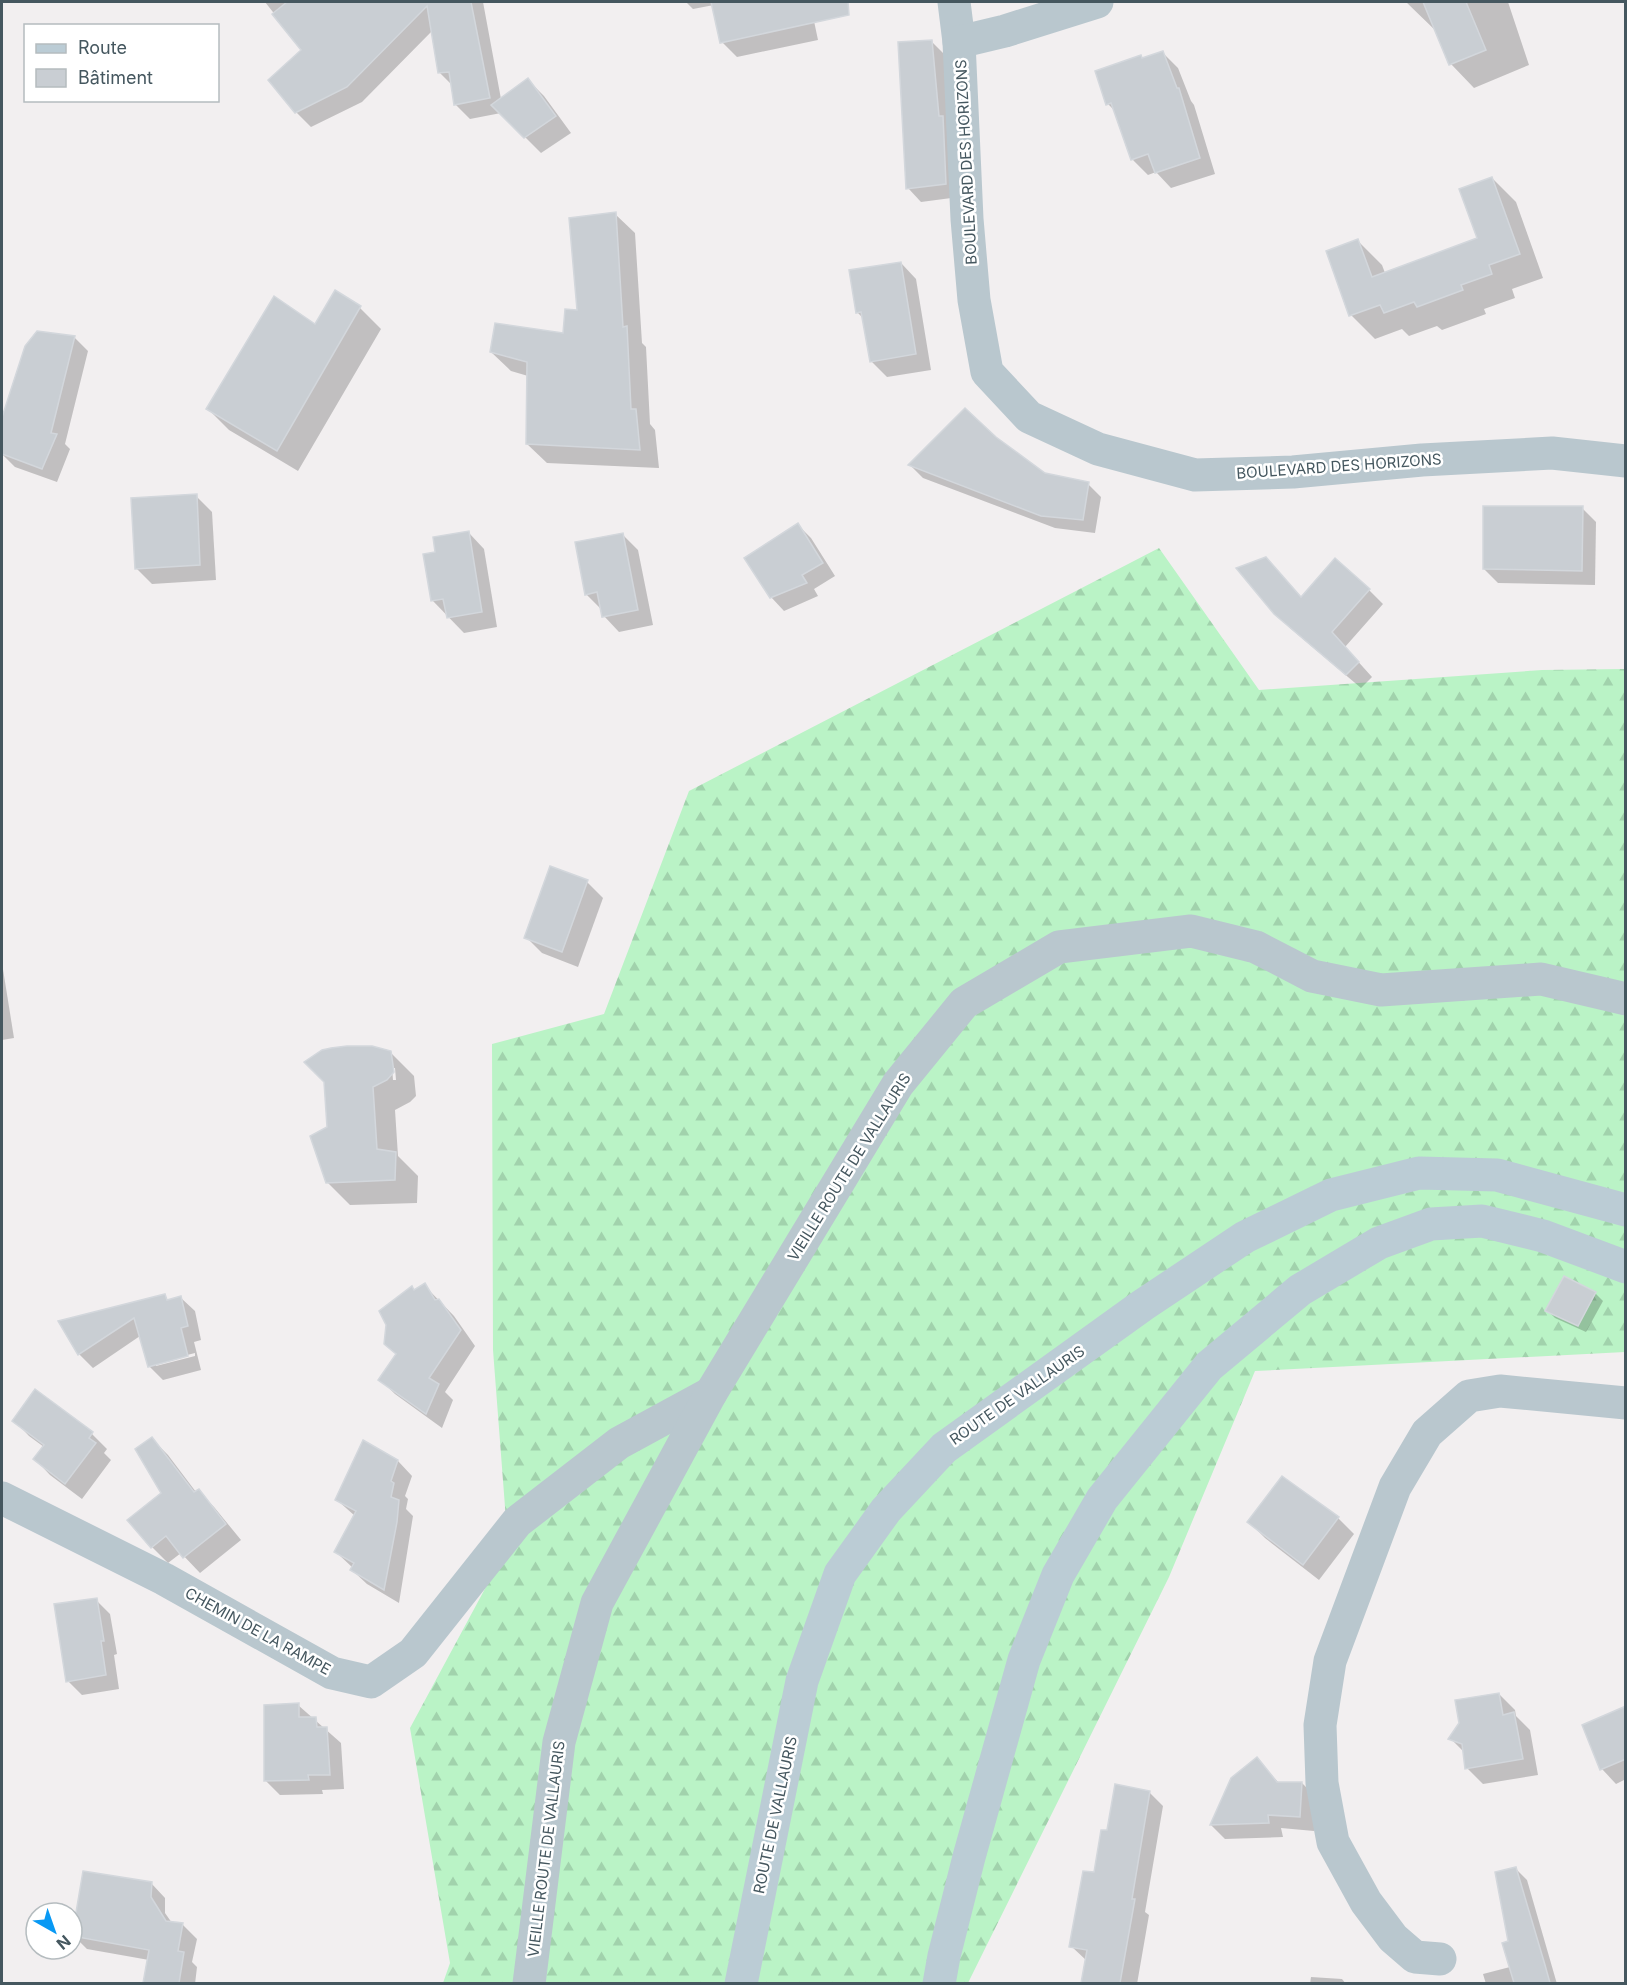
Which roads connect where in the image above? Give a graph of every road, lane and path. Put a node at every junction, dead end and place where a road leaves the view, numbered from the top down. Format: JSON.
{"nodes":[{"id":1,"x":954,"y":2,"type":"edge"},
{"id":2,"x":1096,"y":2,"type":"edge"},
{"id":3,"x":960,"y":42,"type":"junction"},
{"id":4,"x":1626,"y":461,"type":"edge"},
{"id":5,"x":1626,"y":999,"type":"edge"},
{"id":6,"x":1626,"y":1210,"type":"edge"},
{"id":7,"x":1626,"y":1267,"type":"edge"},
{"id":8,"x":711,"y":1393,"type":"junction"},
{"id":9,"x":1626,"y":1402,"type":"edge"},
{"id":10,"x":2,"y":1498,"type":"edge"},
{"id":11,"x":1440,"y":1959,"type":"dead end"},
{"id":12,"x":529,"y":1983,"type":"edge"},
{"id":13,"x":741,"y":1983,"type":"edge"},
{"id":14,"x":939,"y":1983,"type":"edge"}],
"edges":[{"from":1,"to":3,"type":"street","name":"BOULEVARD DES HORIZONS"},
{"from":2,"to":3,"type":"street"},
{"from":3,"to":4,"type":"street","name":"BOULEVARD DES HORIZONS"},
{"from":5,"to":8,"type":"street","name":"VIEILLE ROUTE DE VALLAURIS"},
{"from":6,"to":13,"type":"main road","name":"ROUTE DE VALLAURIS"},
{"from":7,"to":14,"type":"main road"},
{"from":8,"to":10,"type":"street","name":"CHEMIN DE LA RAMPE"},
{"from":8,"to":12,"type":"street","name":"VIEILLE ROUTE DE VALLAURIS"},
{"from":9,"to":11,"type":"street"}]}
